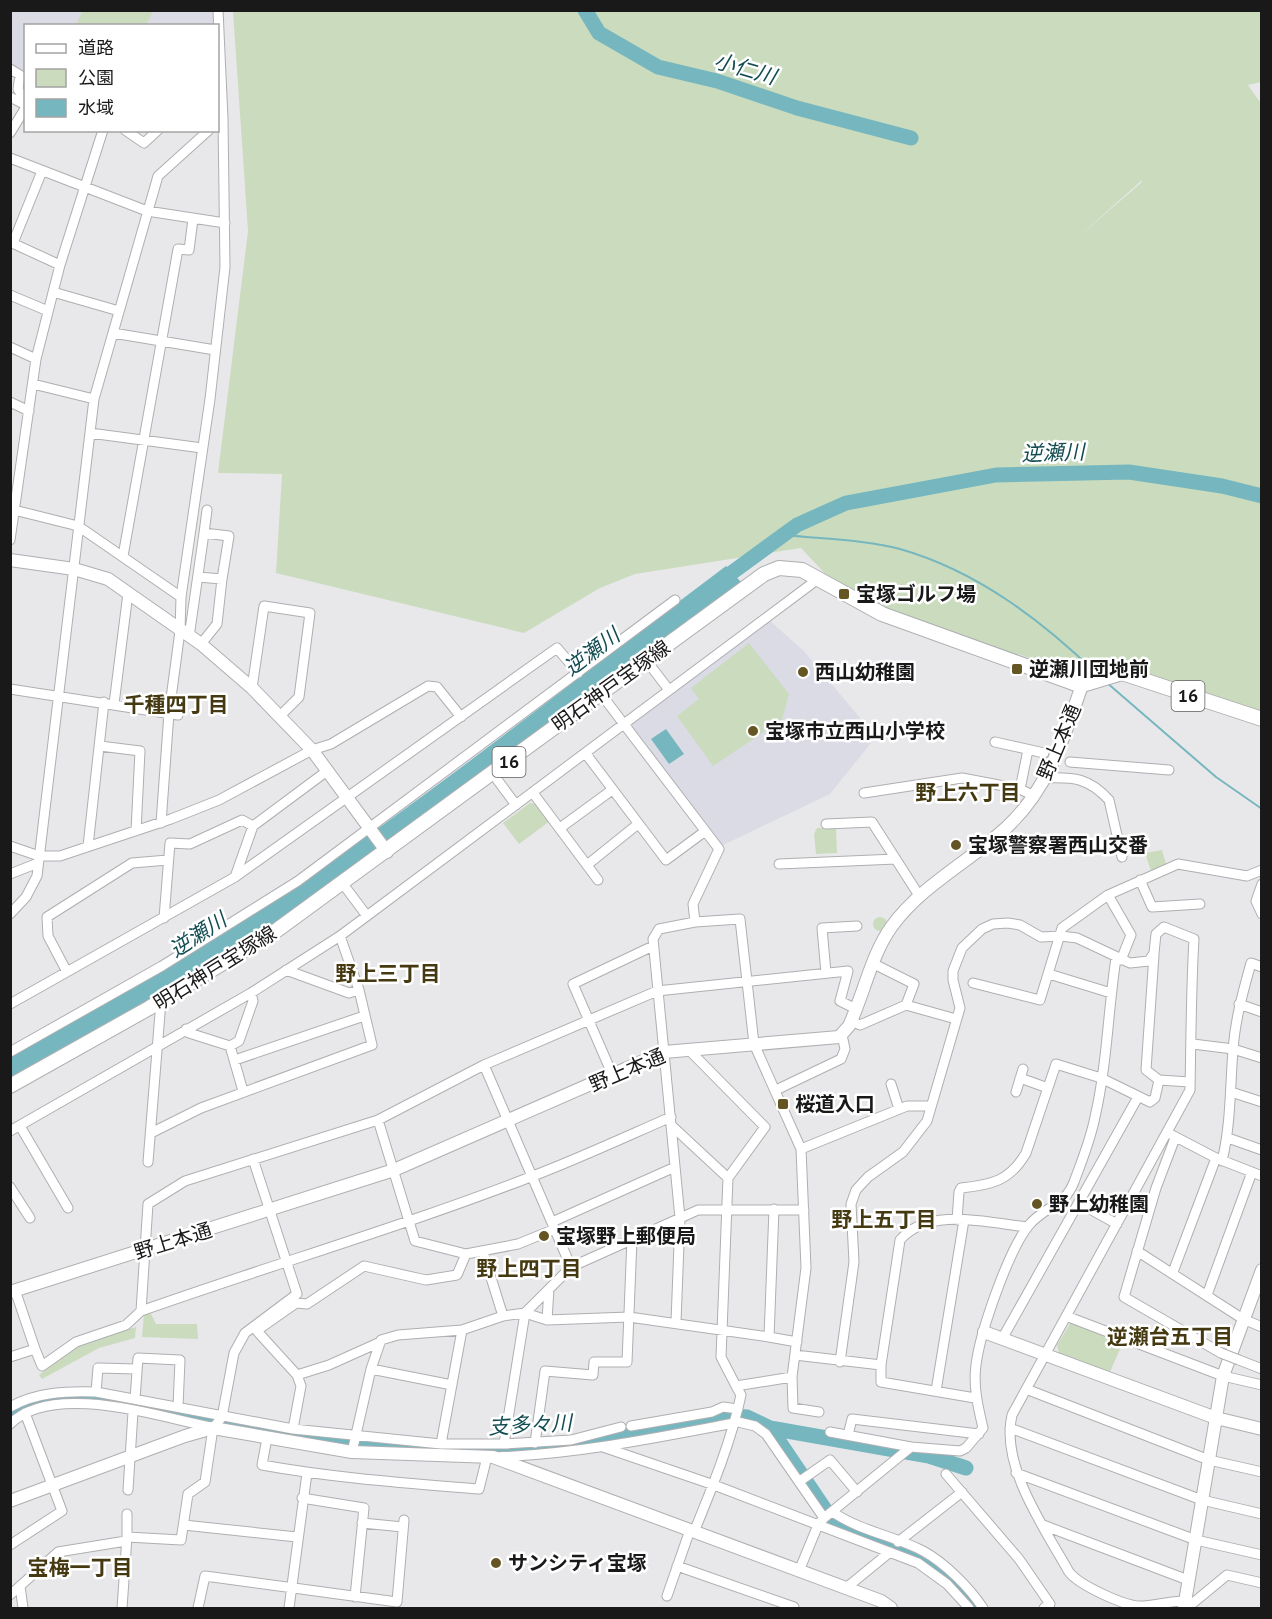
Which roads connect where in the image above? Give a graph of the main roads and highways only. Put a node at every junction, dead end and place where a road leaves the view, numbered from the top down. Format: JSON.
{"nodes":[{"id":1,"x":1262,"y":719,"type":"edge"},
{"id":2,"x":10,"y":1086,"type":"edge"}],
"edges":[{"from":1,"to":2,"type":"main road","name":"明石神戸宝塚線","number":"16"}]}
